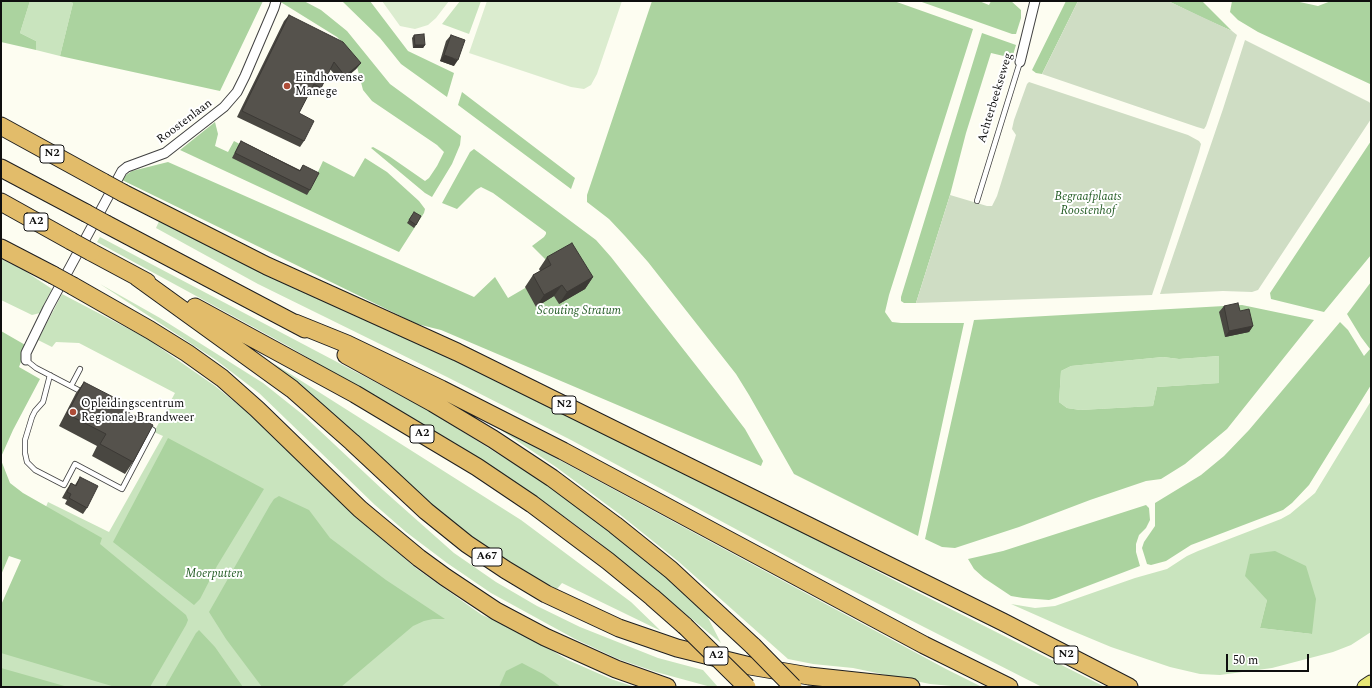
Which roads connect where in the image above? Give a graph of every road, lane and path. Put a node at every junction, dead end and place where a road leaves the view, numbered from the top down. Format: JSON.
{"nodes":[{"id":1,"x":276,"y":1,"type":"edge"},
{"id":2,"x":1035,"y":1,"type":"edge"},
{"id":3,"x":1020,"y":62,"type":"joint"},
{"id":4,"x":1,"y":126,"type":"edge"},
{"id":5,"x":1,"y":168,"type":"edge"},
{"id":6,"x":977,"y":201,"type":"dead end"},
{"id":7,"x":1,"y":202,"type":"edge"},
{"id":8,"x":1,"y":248,"type":"edge"},
{"id":9,"x":136,"y":277,"type":"junction"},
{"id":10,"x":295,"y":323,"type":"junction"},
{"id":11,"x":26,"y":360,"type":"joint"},
{"id":12,"x":80,"y":369,"type":"dead end"},
{"id":13,"x":50,"y":375,"type":"junction"},
{"id":14,"x":70,"y":386,"type":"junction"},
{"id":15,"x":91,"y":397,"type":"edge"},
{"id":16,"x":139,"y":422,"type":"edge"},
{"id":17,"x":1371,"y":682,"type":"edge"},
{"id":18,"x":667,"y":687,"type":"edge"},
{"id":19,"x":747,"y":687,"type":"edge"},
{"id":20,"x":793,"y":687,"type":"edge"},
{"id":21,"x":911,"y":687,"type":"edge"},
{"id":22,"x":1009,"y":687,"type":"edge"},
{"id":23,"x":1129,"y":687,"type":"edge"},
{"id":24,"x":1365,"y":687,"type":"edge"}],
"edges":[{"from":1,"to":11,"type":"street","name":"Roostenlaan"},
{"from":2,"to":3,"type":"street","name":"Achterbeekseweg"},
{"from":3,"to":6,"type":"lane","name":"Achterbeekseweg"},
{"from":4,"to":23,"type":"highway","number":"N2","bridge":true},
{"from":5,"to":10,"type":"highway","number":"A2","bridge":true},
{"from":7,"to":9,"type":"highway","number":"A2","bridge":true},
{"from":8,"to":18,"type":"highway","bridge":true},
{"from":9,"to":19,"type":"highway","number":"A2","bridge":true},
{"from":9,"to":21,"type":"highway","number":"A67"},
{"from":10,"to":20,"type":"highway","number":"A2","bridge":true},
{"from":10,"to":22,"type":"highway"},
{"from":11,"to":13,"type":"lane"},
{"from":12,"to":14,"type":"lane"},
{"from":13,"to":14,"type":"lane"},
{"from":13,"to":16,"type":"lane"},
{"from":14,"to":15,"type":"lane"},
{"from":17,"to":24,"type":"main road"}]}
